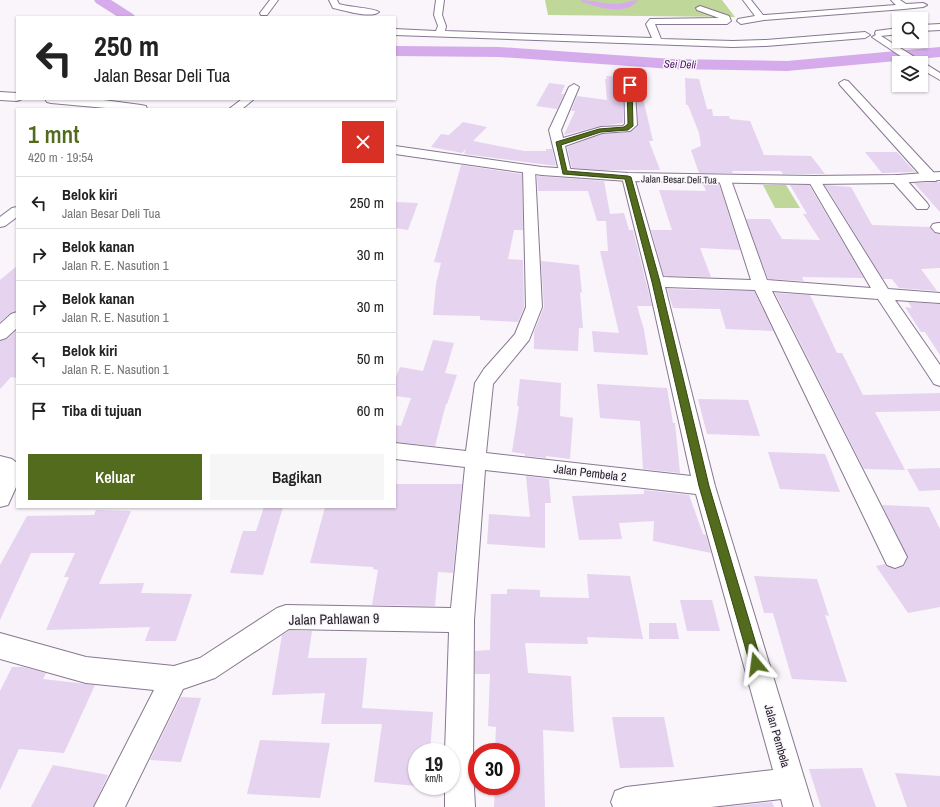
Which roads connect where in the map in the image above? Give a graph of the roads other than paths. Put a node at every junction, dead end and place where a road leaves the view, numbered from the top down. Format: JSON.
{"nodes":[{"id":1,"x":274,"y":0,"type":"edge"},
{"id":2,"x":333,"y":0,"type":"edge"},
{"id":3,"x":440,"y":0,"type":"edge"},
{"id":4,"x":747,"y":0,"type":"edge"},
{"id":5,"x":895,"y":0,"type":"edge"},
{"id":6,"x":850,"y":4,"type":"dead end"},
{"id":7,"x":923,"y":5,"type":"dead end"},
{"id":8,"x":800,"y":6,"type":"dead end"},
{"id":9,"x":722,"y":7,"type":"dead end"},
{"id":10,"x":904,"y":7,"type":"junction"},
{"id":11,"x":689,"y":8,"type":"dead end"},
{"id":12,"x":700,"y":8,"type":"junction"},
{"id":13,"x":679,"y":10,"type":"dead end"},
{"id":14,"x":858,"y":11,"type":"junction"},
{"id":15,"x":375,"y":12,"type":"dead end"},
{"id":16,"x":264,"y":13,"type":"dead end"},
{"id":17,"x":811,"y":15,"type":"junction"},
{"id":18,"x":763,"y":18,"type":"junction"},
{"id":19,"x":670,"y":20,"type":"junction"},
{"id":20,"x":741,"y":21,"type":"dead end"},
{"id":21,"x":396,"y":27,"type":"edge"},
{"id":22,"x":940,"y":27,"type":"edge"},
{"id":23,"x":928,"y":28,"type":"edge"},
{"id":24,"x":396,"y":32,"type":"edge"},
{"id":25,"x":411,"y":32,"type":"junction"},
{"id":26,"x":892,"y":32,"type":"edge"},
{"id":27,"x":440,"y":33,"type":"junction"},
{"id":28,"x":878,"y":35,"type":"junction"},
{"id":29,"x":658,"y":42,"type":"junction"},
{"id":30,"x":907,"y":56,"type":"edge"},
{"id":31,"x":928,"y":69,"type":"edge"},
{"id":32,"x":629,"y":72,"type":"dead end"},
{"id":33,"x":940,"y":77,"type":"edge"},
{"id":34,"x":844,"y":83,"type":"dead end"},
{"id":35,"x":574,"y":87,"type":"dead end"},
{"id":36,"x":0,"y":96,"type":"edge"},
{"id":37,"x":16,"y":97,"type":"edge"},
{"id":38,"x":59,"y":100,"type":"edge"},
{"id":39,"x":248,"y":100,"type":"edge"},
{"id":40,"x":106,"y":106,"type":"edge"},
{"id":41,"x":129,"y":108,"type":"edge"},
{"id":42,"x":236,"y":108,"type":"edge"},
{"id":43,"x":558,"y":144,"type":"junction"},
{"id":44,"x":396,"y":150,"type":"edge"},
{"id":45,"x":529,"y":170,"type":"junction"},
{"id":46,"x":565,"y":172,"type":"junction"},
{"id":47,"x":628,"y":177,"type":"junction"},
{"id":48,"x":935,"y":177,"type":"edge"},
{"id":49,"x":898,"y":179,"type":"junction"},
{"id":50,"x":725,"y":180,"type":"junction"},
{"id":51,"x":814,"y":180,"type":"junction"},
{"id":52,"x":922,"y":206,"type":"dead end"},
{"id":53,"x":16,"y":212,"type":"edge"},
{"id":54,"x":0,"y":223,"type":"edge"},
{"id":55,"x":656,"y":282,"type":"junction"},
{"id":56,"x":761,"y":285,"type":"junction"},
{"id":57,"x":883,"y":294,"type":"junction"},
{"id":58,"x":940,"y":298,"type":"edge"},
{"id":59,"x":16,"y":319,"type":"edge"},
{"id":60,"x":0,"y":334,"type":"edge"},
{"id":61,"x":940,"y":379,"type":"edge"},
{"id":62,"x":396,"y":451,"type":"edge"},
{"id":63,"x":475,"y":460,"type":"junction"},
{"id":64,"x":0,"y":464,"type":"edge"},
{"id":65,"x":704,"y":486,"type":"junction"},
{"id":66,"x":0,"y":498,"type":"edge"},
{"id":67,"x":895,"y":557,"type":"dead end"},
{"id":68,"x":462,"y":620,"type":"junction"},
{"id":69,"x":0,"y":646,"type":"edge"},
{"id":70,"x":174,"y":679,"type":"junction"},
{"id":71,"x":794,"y":795,"type":"edge"},
{"id":72,"x":626,"y":802,"type":"dead end"},
{"id":73,"x":109,"y":807,"type":"edge"},
{"id":74,"x":460,"y":807,"type":"edge"}],
"edges":[{"from":1,"to":16,"type":"street"},
{"from":2,"to":15,"type":"street"},
{"from":3,"to":27,"type":"street"},
{"from":4,"to":18,"type":"street"},
{"from":5,"to":10,"type":"street"},
{"from":6,"to":14,"type":"street"},
{"from":7,"to":10,"type":"street"},
{"from":8,"to":17,"type":"street"},
{"from":9,"to":12,"type":"street"},
{"from":10,"to":14,"type":"street"},
{"from":11,"to":12,"type":"street"},
{"from":12,"to":19,"type":"street"},
{"from":13,"to":19,"type":"street"},
{"from":14,"to":17,"type":"street"},
{"from":17,"to":18,"type":"street"},
{"from":18,"to":20,"type":"street"},
{"from":19,"to":29,"type":"street"},
{"from":21,"to":25,"type":"street"},
{"from":22,"to":23,"type":"street"},
{"from":24,"to":25,"type":"street"},
{"from":25,"to":27,"type":"street"},
{"from":26,"to":28,"type":"street"},
{"from":27,"to":29,"type":"street"},
{"from":28,"to":29,"type":"street"},
{"from":28,"to":30,"type":"street"},
{"from":31,"to":33,"type":"street"},
{"from":32,"to":43,"type":"street"},
{"from":34,"to":48,"type":"street"},
{"from":35,"to":43,"type":"street"},
{"from":36,"to":37,"type":"main road"},
{"from":38,"to":40,"type":"main road"},
{"from":39,"to":42,"type":"street"},
{"from":40,"to":41,"type":"main road"},
{"from":43,"to":46,"type":"street"},
{"from":44,"to":45,"type":"main road","name":"Jalan Besar Deli Tua"},
{"from":45,"to":46,"type":"main road","name":"Jalan Besar Deli Tua"},
{"from":45,"to":63,"type":"street"},
{"from":46,"to":47,"type":"main road","name":"Jalan Besar Deli Tua"},
{"from":47,"to":50,"type":"main road","name":"Jalan Besar Deli Tua"},
{"from":47,"to":55,"type":"street","name":"Jalan Pembela"},
{"from":48,"to":49,"type":"main road","name":"Jalan Besar Deli Tua"},
{"from":49,"to":51,"type":"main road","name":"Jalan Besar Deli Tua"},
{"from":49,"to":52,"type":"street"},
{"from":50,"to":51,"type":"main road","name":"Jalan Besar Deli Tua"},
{"from":50,"to":56,"type":"street"},
{"from":51,"to":57,"type":"street"},
{"from":53,"to":54,"type":"street"},
{"from":55,"to":56,"type":"street"},
{"from":55,"to":65,"type":"street","name":"Jalan Pembela"},
{"from":56,"to":57,"type":"street"},
{"from":56,"to":67,"type":"street"},
{"from":57,"to":58,"type":"street"},
{"from":57,"to":61,"type":"street"},
{"from":59,"to":60,"type":"street"},
{"from":62,"to":63,"type":"street","name":"Jalan Pembela 2"},
{"from":63,"to":65,"type":"street","name":"Jalan Pembela 2"},
{"from":63,"to":68,"type":"street"},
{"from":64,"to":66,"type":"street"},
{"from":65,"to":71,"type":"street","name":"Jalan Pembela"},
{"from":68,"to":70,"type":"street","name":"Jalan Pahlawan 9"},
{"from":68,"to":74,"type":"street"},
{"from":69,"to":70,"type":"street"},
{"from":70,"to":73,"type":"street"},
{"from":71,"to":72,"type":"street"}]}
